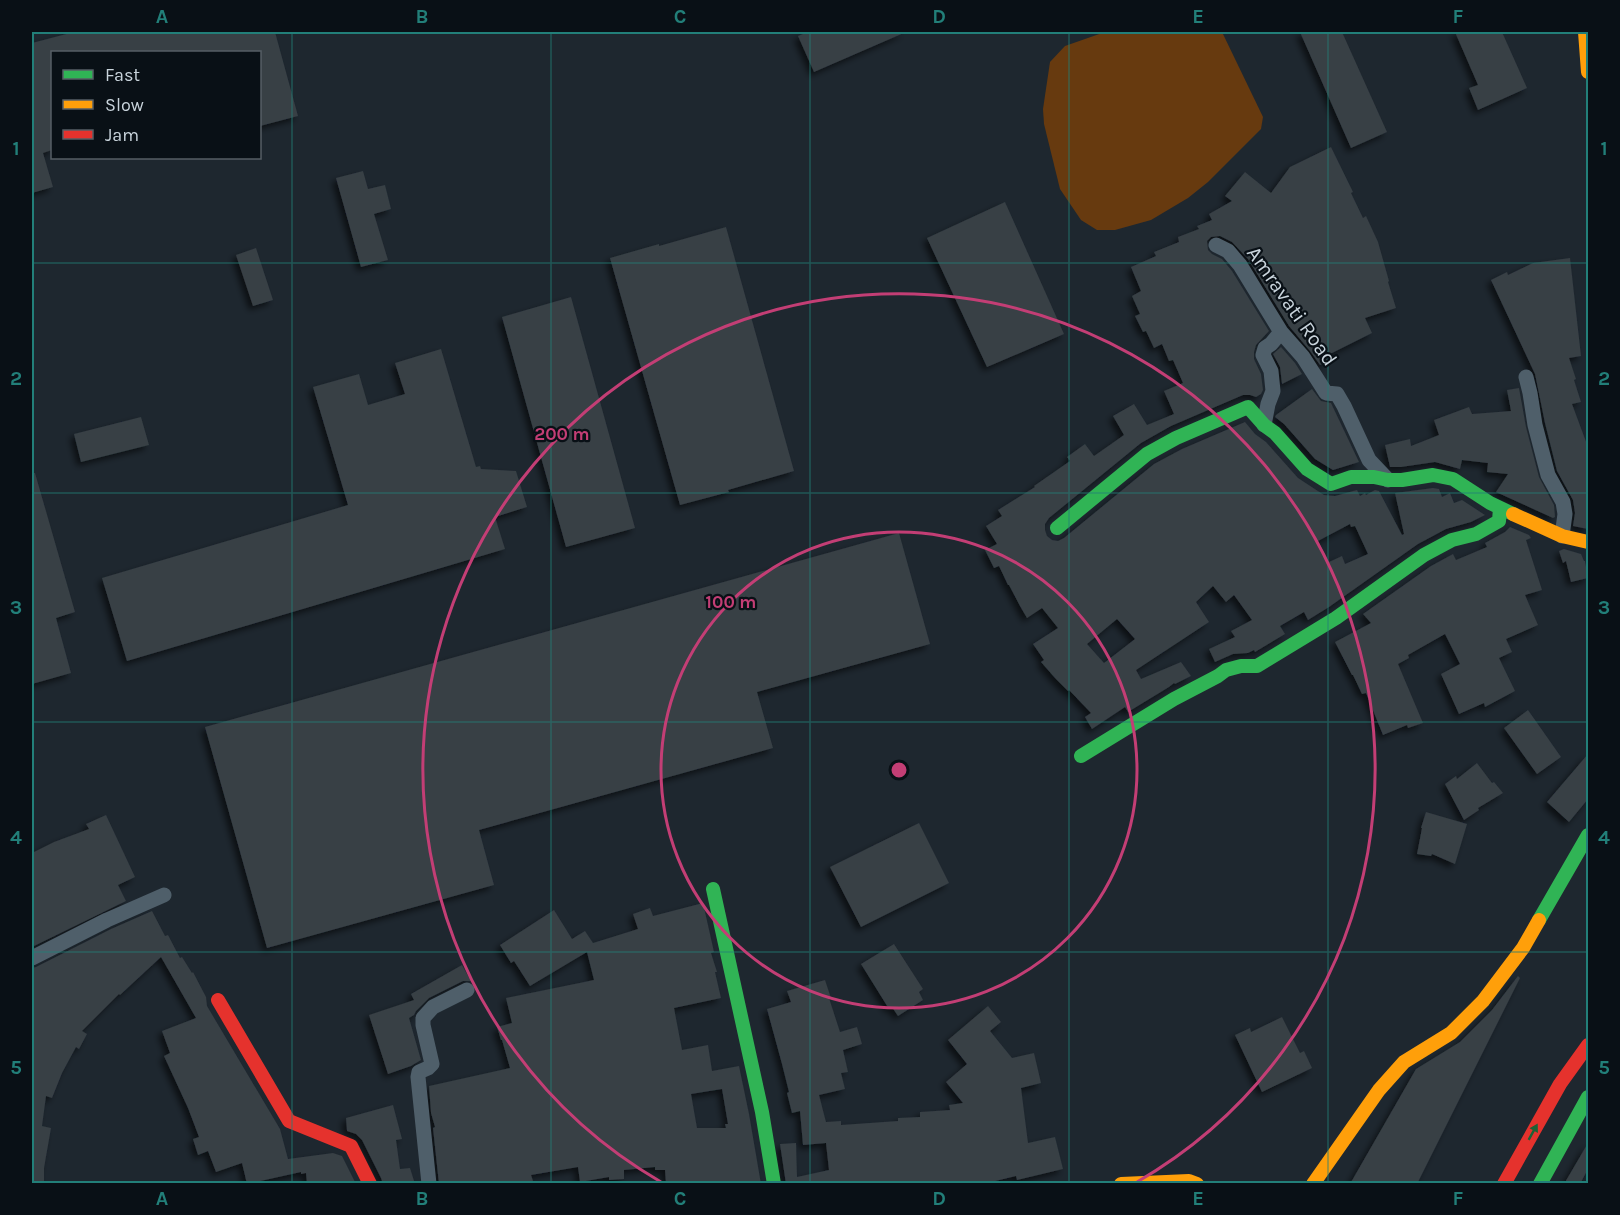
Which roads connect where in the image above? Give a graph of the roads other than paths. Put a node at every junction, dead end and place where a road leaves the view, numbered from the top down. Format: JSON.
{"nodes":[{"id":1,"x":1585,"y":32,"type":"edge"},
{"id":2,"x":1588,"y":72,"type":"edge"},
{"id":3,"x":1216,"y":245,"type":"dead end"},
{"id":4,"x":1281,"y":332,"type":"junction"},
{"id":5,"x":1526,"y":377,"type":"dead end"},
{"id":6,"x":1264,"y":425,"type":"junction"},
{"id":7,"x":1388,"y":480,"type":"junction"},
{"id":8,"x":1500,"y":508,"type":"junction"},
{"id":9,"x":1057,"y":528,"type":"dead end"},
{"id":10,"x":1562,"y":536,"type":"junction"},
{"id":11,"x":1588,"y":542,"type":"edge"},
{"id":12,"x":1081,"y":756,"type":"dead end"},
{"id":13,"x":1588,"y":835,"type":"edge"},
{"id":14,"x":713,"y":888,"type":"dead end"},
{"id":15,"x":164,"y":895,"type":"dead end"},
{"id":16,"x":32,"y":958,"type":"edge"},
{"id":17,"x":467,"y":990,"type":"dead end"},
{"id":18,"x":218,"y":1000,"type":"dead end"},
{"id":19,"x":1588,"y":1045,"type":"edge"},
{"id":20,"x":1588,"y":1097,"type":"edge"},
{"id":21,"x":370,"y":1184,"type":"edge"},
{"id":22,"x":429,"y":1184,"type":"edge"},
{"id":23,"x":774,"y":1184,"type":"edge"},
{"id":24,"x":1122,"y":1184,"type":"edge"},
{"id":25,"x":1197,"y":1184,"type":"edge"},
{"id":26,"x":1312,"y":1184,"type":"edge"},
{"id":27,"x":1504,"y":1184,"type":"edge"},
{"id":28,"x":1540,"y":1184,"type":"edge"}],
"edges":[{"from":1,"to":2,"type":"street"},
{"from":3,"to":4,"type":"street","name":"Amravati Road"},
{"from":4,"to":6,"type":"street"},
{"from":4,"to":7,"type":"street","name":"Amravati Road"},
{"from":5,"to":10,"type":"street"},
{"from":6,"to":7,"type":"street"},
{"from":6,"to":9,"type":"street"},
{"from":7,"to":8,"type":"street"},
{"from":8,"to":10,"type":"street"},
{"from":8,"to":12,"type":"street"},
{"from":10,"to":11,"type":"street"},
{"from":13,"to":26,"type":"street"},
{"from":14,"to":23,"type":"street"},
{"from":15,"to":16,"type":"street"},
{"from":17,"to":22,"type":"street"},
{"from":18,"to":21,"type":"street"},
{"from":27,"to":19,"type":"street","one_way":true},
{"from":20,"to":28,"type":"street"},
{"from":24,"to":25,"type":"street"}]}
